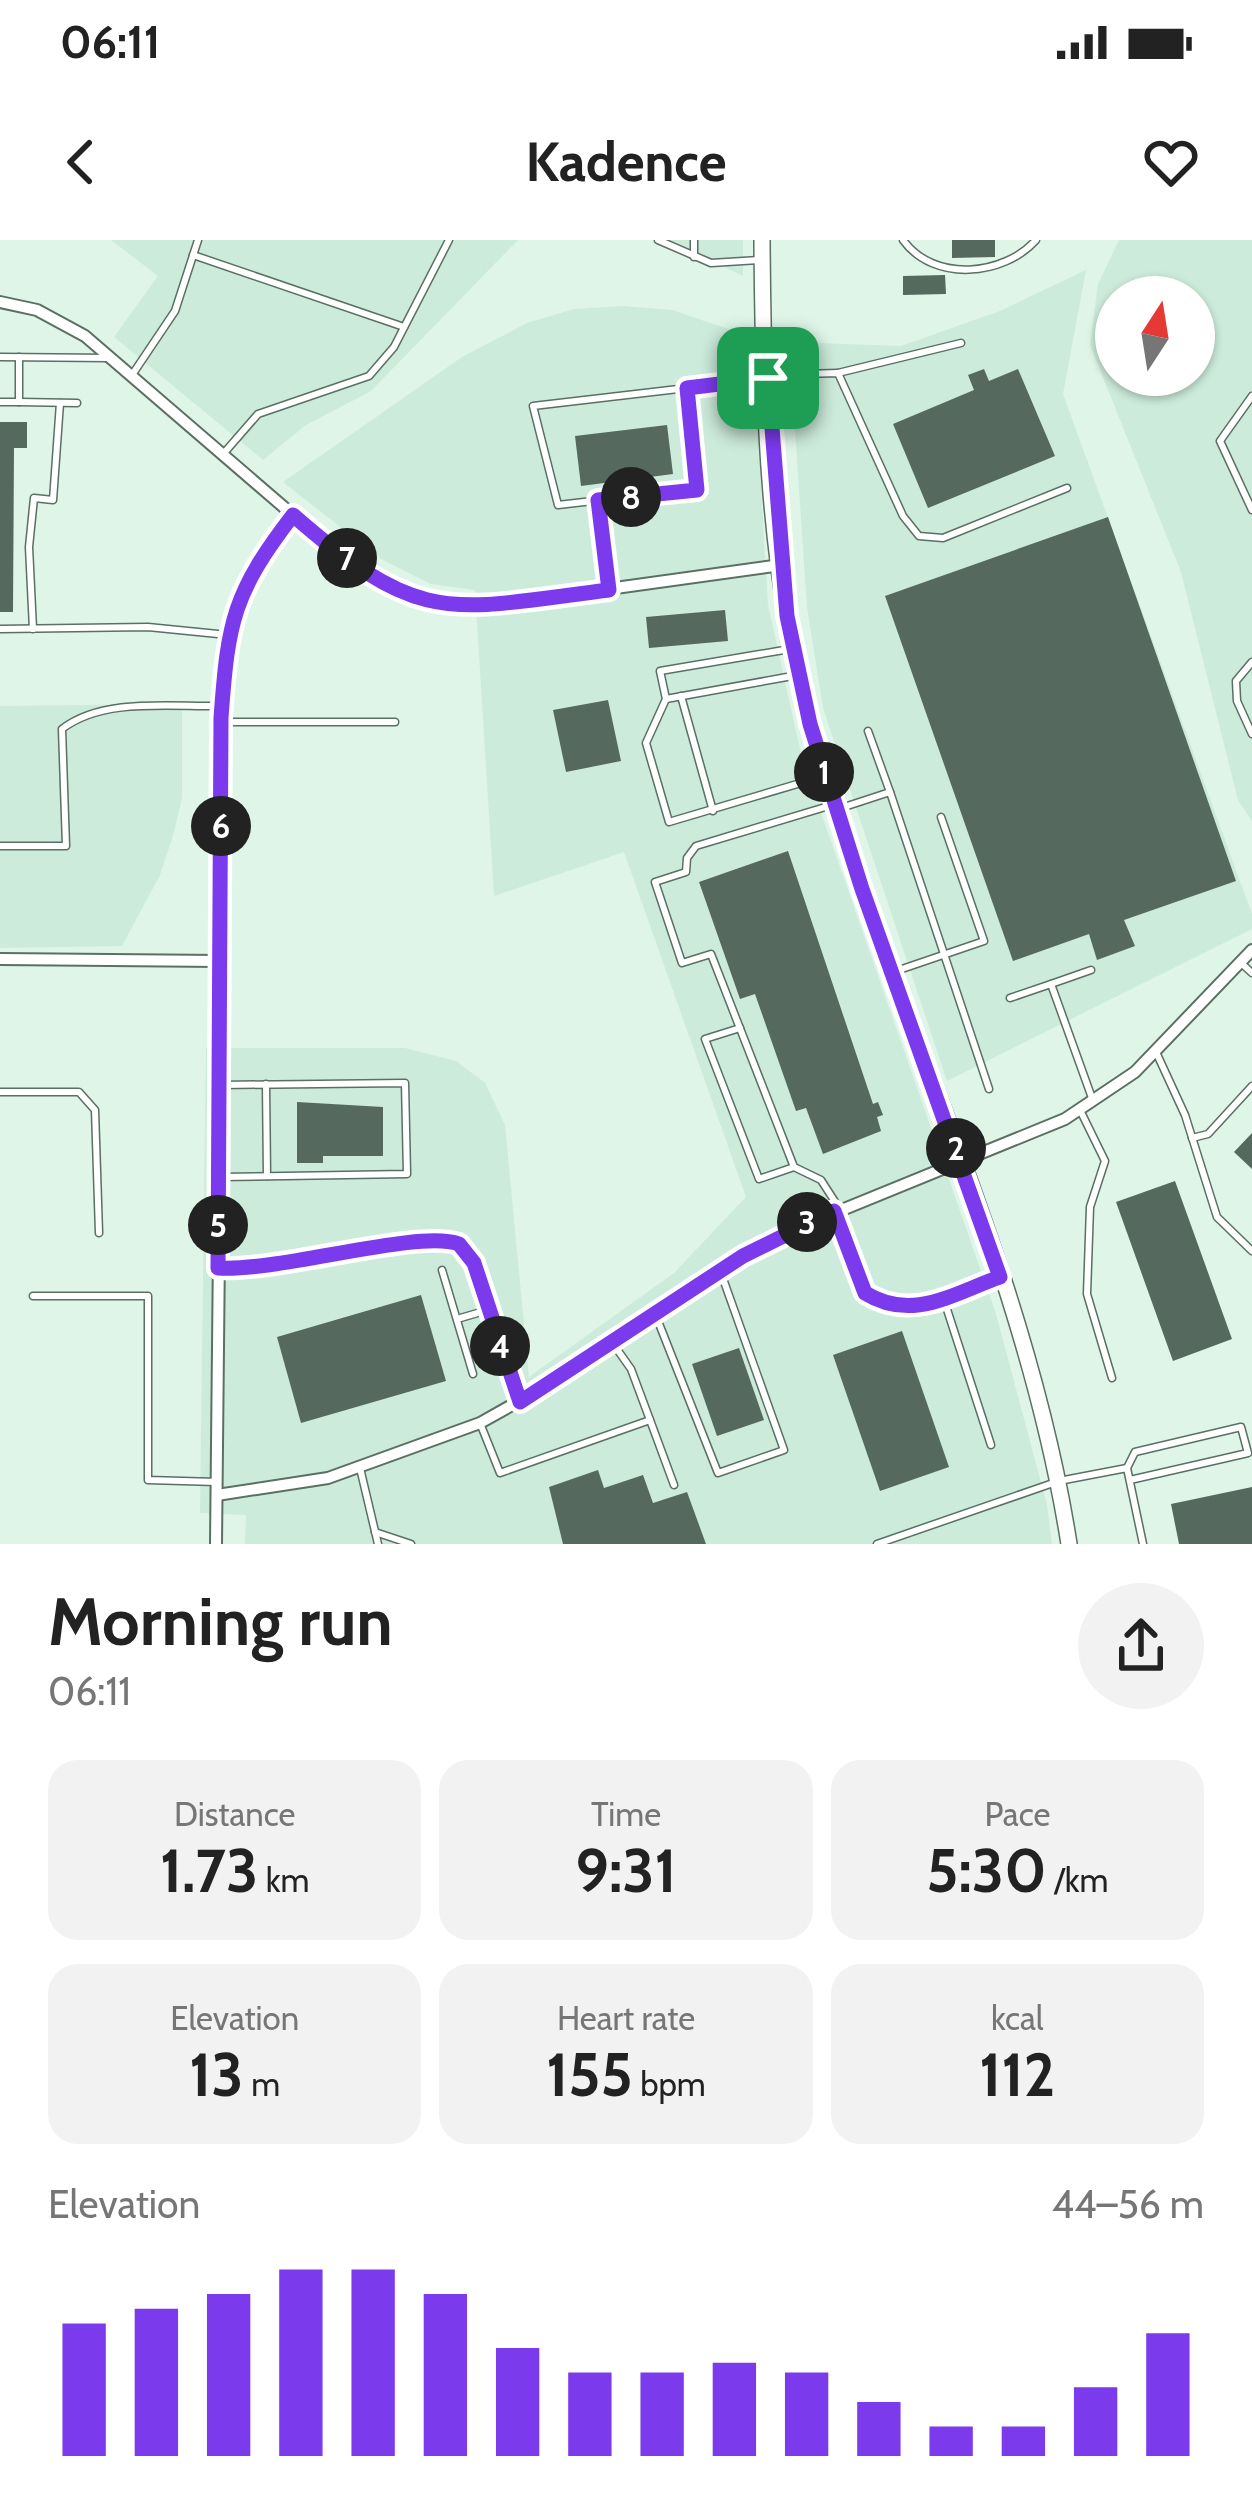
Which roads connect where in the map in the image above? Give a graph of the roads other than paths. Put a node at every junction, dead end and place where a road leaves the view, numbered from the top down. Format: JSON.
{"nodes":[{"id":1,"x":198,"y":240,"type":"edge"},
{"id":2,"x":449,"y":240,"type":"edge"},
{"id":3,"x":658,"y":240,"type":"edge"},
{"id":4,"x":694,"y":240,"type":"edge"},
{"id":5,"x":762,"y":240,"type":"edge"},
{"id":6,"x":903,"y":240,"type":"edge"},
{"id":7,"x":1036,"y":240,"type":"edge"},
{"id":8,"x":193,"y":255,"type":"junction"},
{"id":9,"x":694,"y":257,"type":"junction"},
{"id":10,"x":763,"y":260,"type":"junction"},
{"id":11,"x":0,"y":302,"type":"edge"},
{"id":12,"x":404,"y":328,"type":"junction"},
{"id":13,"x":961,"y":343,"type":"dead end"},
{"id":14,"x":0,"y":357,"type":"edge"},
{"id":15,"x":19,"y":357,"type":"junction"},
{"id":16,"x":112,"y":358,"type":"junction"},
{"id":17,"x":838,"y":373,"type":"junction"},
{"id":18,"x":131,"y":375,"type":"junction"},
{"id":19,"x":768,"y":377,"type":"junction"},
{"id":20,"x":687,"y":388,"type":"junction"},
{"id":21,"x":1252,"y":396,"type":"edge"},
{"id":22,"x":0,"y":402,"type":"edge"},
{"id":23,"x":20,"y":402,"type":"junction"},
{"id":24,"x":60,"y":403,"type":"junction"},
{"id":25,"x":77,"y":404,"type":"dead end"},
{"id":26,"x":224,"y":453,"type":"junction"},
{"id":27,"x":1067,"y":488,"type":"dead end"},
{"id":28,"x":598,"y":500,"type":"junction"},
{"id":29,"x":1252,"y":510,"type":"edge"},
{"id":30,"x":293,"y":515,"type":"junction"},
{"id":31,"x":781,"y":566,"type":"junction"},
{"id":32,"x":609,"y":590,"type":"junction"},
{"id":33,"x":0,"y":629,"type":"edge"},
{"id":34,"x":33,"y":629,"type":"junction"},
{"id":35,"x":228,"y":635,"type":"junction"},
{"id":36,"x":793,"y":649,"type":"junction"},
{"id":37,"x":1252,"y":662,"type":"edge"},
{"id":38,"x":798,"y":675,"type":"junction"},
{"id":39,"x":681,"y":696,"type":"junction"},
{"id":40,"x":666,"y":699,"type":"junction"},
{"id":41,"x":222,"y":706,"type":"junction"},
{"id":42,"x":221,"y":722,"type":"junction"},
{"id":43,"x":395,"y":722,"type":"dead end"},
{"id":44,"x":868,"y":731,"type":"dead end"},
{"id":45,"x":1252,"y":734,"type":"edge"},
{"id":46,"x":825,"y":776,"type":"junction"},
{"id":47,"x":890,"y":792,"type":"junction"},
{"id":48,"x":835,"y":807,"type":"junction"},
{"id":49,"x":713,"y":811,"type":"junction"},
{"id":50,"x":940,"y":817,"type":"dead end"},
{"id":51,"x":0,"y":846,"type":"edge"},
{"id":52,"x":1252,"y":950,"type":"edge"},
{"id":53,"x":946,"y":955,"type":"junction"},
{"id":54,"x":0,"y":958,"type":"edge"},
{"id":55,"x":220,"y":961,"type":"junction"},
{"id":56,"x":1240,"y":962,"type":"junction"},
{"id":57,"x":1091,"y":970,"type":"dead end"},
{"id":58,"x":893,"y":972,"type":"junction"},
{"id":59,"x":1252,"y":973,"type":"edge"},
{"id":60,"x":1051,"y":984,"type":"junction"},
{"id":61,"x":1010,"y":998,"type":"dead end"},
{"id":62,"x":740,"y":1028,"type":"junction"},
{"id":63,"x":1156,"y":1052,"type":"junction"},
{"id":64,"x":266,"y":1084,"type":"junction"},
{"id":65,"x":219,"y":1085,"type":"junction"},
{"id":66,"x":1252,"y":1085,"type":"edge"},
{"id":67,"x":989,"y":1089,"type":"dead end"},
{"id":68,"x":0,"y":1092,"type":"edge"},
{"id":69,"x":1094,"y":1101,"type":"junction"},
{"id":70,"x":1080,"y":1110,"type":"junction"},
{"id":71,"x":1192,"y":1138,"type":"junction"},
{"id":72,"x":962,"y":1163,"type":"junction"},
{"id":73,"x":794,"y":1167,"type":"junction"},
{"id":74,"x":267,"y":1176,"type":"junction"},
{"id":75,"x":218,"y":1177,"type":"junction"},
{"id":76,"x":836,"y":1210,"type":"junction"},
{"id":77,"x":99,"y":1233,"type":"dead end"},
{"id":78,"x":1252,"y":1251,"type":"edge"},
{"id":79,"x":218,"y":1268,"type":"junction"},
{"id":80,"x":442,"y":1270,"type":"dead end"},
{"id":81,"x":719,"y":1271,"type":"junction"},
{"id":82,"x":1000,"y":1277,"type":"junction"},
{"id":83,"x":33,"y":1295,"type":"dead end"},
{"id":84,"x":943,"y":1297,"type":"junction"},
{"id":85,"x":488,"y":1310,"type":"junction"},
{"id":86,"x":656,"y":1316,"type":"junction"},
{"id":87,"x":457,"y":1319,"type":"junction"},
{"id":88,"x":614,"y":1345,"type":"junction"},
{"id":89,"x":473,"y":1374,"type":"dead end"},
{"id":90,"x":1112,"y":1378,"type":"dead end"},
{"id":91,"x":520,"y":1402,"type":"junction"},
{"id":92,"x":650,"y":1420,"type":"junction"},
{"id":93,"x":479,"y":1423,"type":"junction"},
{"id":94,"x":992,"y":1444,"type":"dead end"},
{"id":95,"x":360,"y":1468,"type":"junction"},
{"id":96,"x":1127,"y":1468,"type":"junction"},
{"id":97,"x":1130,"y":1480,"type":"junction"},
{"id":98,"x":1059,"y":1481,"type":"junction"},
{"id":99,"x":674,"y":1486,"type":"dead end"},
{"id":100,"x":217,"y":1488,"type":"junction"},
{"id":101,"x":376,"y":1532,"type":"junction"},
{"id":102,"x":216,"y":1544,"type":"edge"},
{"id":103,"x":378,"y":1544,"type":"edge"},
{"id":104,"x":411,"y":1544,"type":"edge"},
{"id":105,"x":878,"y":1544,"type":"edge"},
{"id":106,"x":1070,"y":1544,"type":"edge"},
{"id":107,"x":1143,"y":1544,"type":"edge"}],
"edges":[{"from":1,"to":8,"type":"lane"},
{"from":2,"to":12,"type":"lane"},
{"from":3,"to":9,"type":"lane"},
{"from":4,"to":9,"type":"lane"},
{"from":5,"to":10,"type":"main road"},
{"from":6,"to":7,"type":"lane"},
{"from":8,"to":12,"type":"lane"},
{"from":8,"to":18,"type":"lane"},
{"from":9,"to":10,"type":"lane"},
{"from":10,"to":19,"type":"main road"},
{"from":11,"to":16,"type":"street"},
{"from":12,"to":26,"type":"lane"},
{"from":13,"to":17,"type":"lane"},
{"from":14,"to":15,"type":"lane"},
{"from":15,"to":16,"type":"lane"},
{"from":15,"to":23,"type":"lane"},
{"from":16,"to":18,"type":"street"},
{"from":17,"to":19,"type":"lane"},
{"from":17,"to":27,"type":"lane"},
{"from":18,"to":26,"type":"street"},
{"from":19,"to":20,"type":"lane"},
{"from":19,"to":31,"type":"main road"},
{"from":20,"to":28,"type":"lane"},
{"from":20,"to":28,"type":"lane"},
{"from":21,"to":29,"type":"lane"},
{"from":22,"to":23,"type":"lane"},
{"from":23,"to":24,"type":"lane"},
{"from":24,"to":25,"type":"lane"},
{"from":24,"to":34,"type":"lane"},
{"from":26,"to":30,"type":"street"},
{"from":28,"to":32,"type":"lane"},
{"from":30,"to":32,"type":"street"},
{"from":30,"to":35,"type":"street"},
{"from":31,"to":32,"type":"street"},
{"from":31,"to":36,"type":"main road"},
{"from":33,"to":34,"type":"lane"},
{"from":34,"to":35,"type":"lane"},
{"from":35,"to":41,"type":"street"},
{"from":36,"to":38,"type":"main road"},
{"from":36,"to":40,"type":"lane"},
{"from":37,"to":45,"type":"lane"},
{"from":38,"to":39,"type":"lane"},
{"from":38,"to":46,"type":"main road"},
{"from":39,"to":40,"type":"lane"},
{"from":39,"to":49,"type":"lane"},
{"from":40,"to":49,"type":"lane"},
{"from":41,"to":42,"type":"street"},
{"from":41,"to":51,"type":"lane"},
{"from":42,"to":43,"type":"lane"},
{"from":42,"to":55,"type":"street"},
{"from":44,"to":47,"type":"lane"},
{"from":46,"to":48,"type":"main road"},
{"from":46,"to":49,"type":"lane"},
{"from":47,"to":48,"type":"lane"},
{"from":47,"to":53,"type":"lane"},
{"from":48,"to":58,"type":"main road"},
{"from":48,"to":62,"type":"lane"},
{"from":50,"to":53,"type":"lane"},
{"from":52,"to":56,"type":"street"},
{"from":53,"to":58,"type":"lane"},
{"from":53,"to":67,"type":"lane"},
{"from":54,"to":55,"type":"street"},
{"from":55,"to":65,"type":"street"},
{"from":56,"to":59,"type":"lane"},
{"from":56,"to":63,"type":"street"},
{"from":57,"to":60,"type":"lane"},
{"from":58,"to":72,"type":"main road"},
{"from":60,"to":61,"type":"lane"},
{"from":60,"to":69,"type":"lane"},
{"from":62,"to":73,"type":"lane"},
{"from":62,"to":73,"type":"lane"},
{"from":63,"to":69,"type":"street"},
{"from":63,"to":71,"type":"lane"},
{"from":64,"to":65,"type":"lane"},
{"from":64,"to":74,"type":"lane"},
{"from":64,"to":74,"type":"lane"},
{"from":65,"to":75,"type":"street"},
{"from":66,"to":71,"type":"lane"},
{"from":68,"to":77,"type":"lane"},
{"from":69,"to":70,"type":"street"},
{"from":70,"to":72,"type":"street"},
{"from":70,"to":90,"type":"lane"},
{"from":71,"to":78,"type":"lane"},
{"from":72,"to":76,"type":"street"},
{"from":72,"to":82,"type":"main road"},
{"from":73,"to":76,"type":"lane"},
{"from":74,"to":75,"type":"lane"},
{"from":75,"to":79,"type":"street"},
{"from":76,"to":81,"type":"street"},
{"from":76,"to":84,"type":"lane"},
{"from":79,"to":85,"type":"lane"},
{"from":79,"to":100,"type":"street"},
{"from":80,"to":87,"type":"lane"},
{"from":81,"to":86,"type":"street"},
{"from":81,"to":86,"type":"lane"},
{"from":82,"to":84,"type":"lane"},
{"from":82,"to":98,"type":"main road"},
{"from":83,"to":100,"type":"lane"},
{"from":84,"to":94,"type":"lane"},
{"from":85,"to":87,"type":"lane"},
{"from":85,"to":91,"type":"lane"},
{"from":86,"to":88,"type":"street"},
{"from":87,"to":89,"type":"lane"},
{"from":88,"to":91,"type":"street"},
{"from":88,"to":92,"type":"lane"},
{"from":91,"to":93,"type":"street"},
{"from":92,"to":93,"type":"lane"},
{"from":92,"to":99,"type":"lane"},
{"from":93,"to":95,"type":"street"},
{"from":95,"to":100,"type":"street"},
{"from":95,"to":101,"type":"lane"},
{"from":96,"to":97,"type":"lane"},
{"from":96,"to":97,"type":"lane"},
{"from":96,"to":98,"type":"lane"},
{"from":97,"to":107,"type":"lane"},
{"from":98,"to":105,"type":"lane"},
{"from":98,"to":106,"type":"main road"},
{"from":100,"to":102,"type":"street"},
{"from":101,"to":103,"type":"lane"},
{"from":101,"to":104,"type":"lane"}]}
